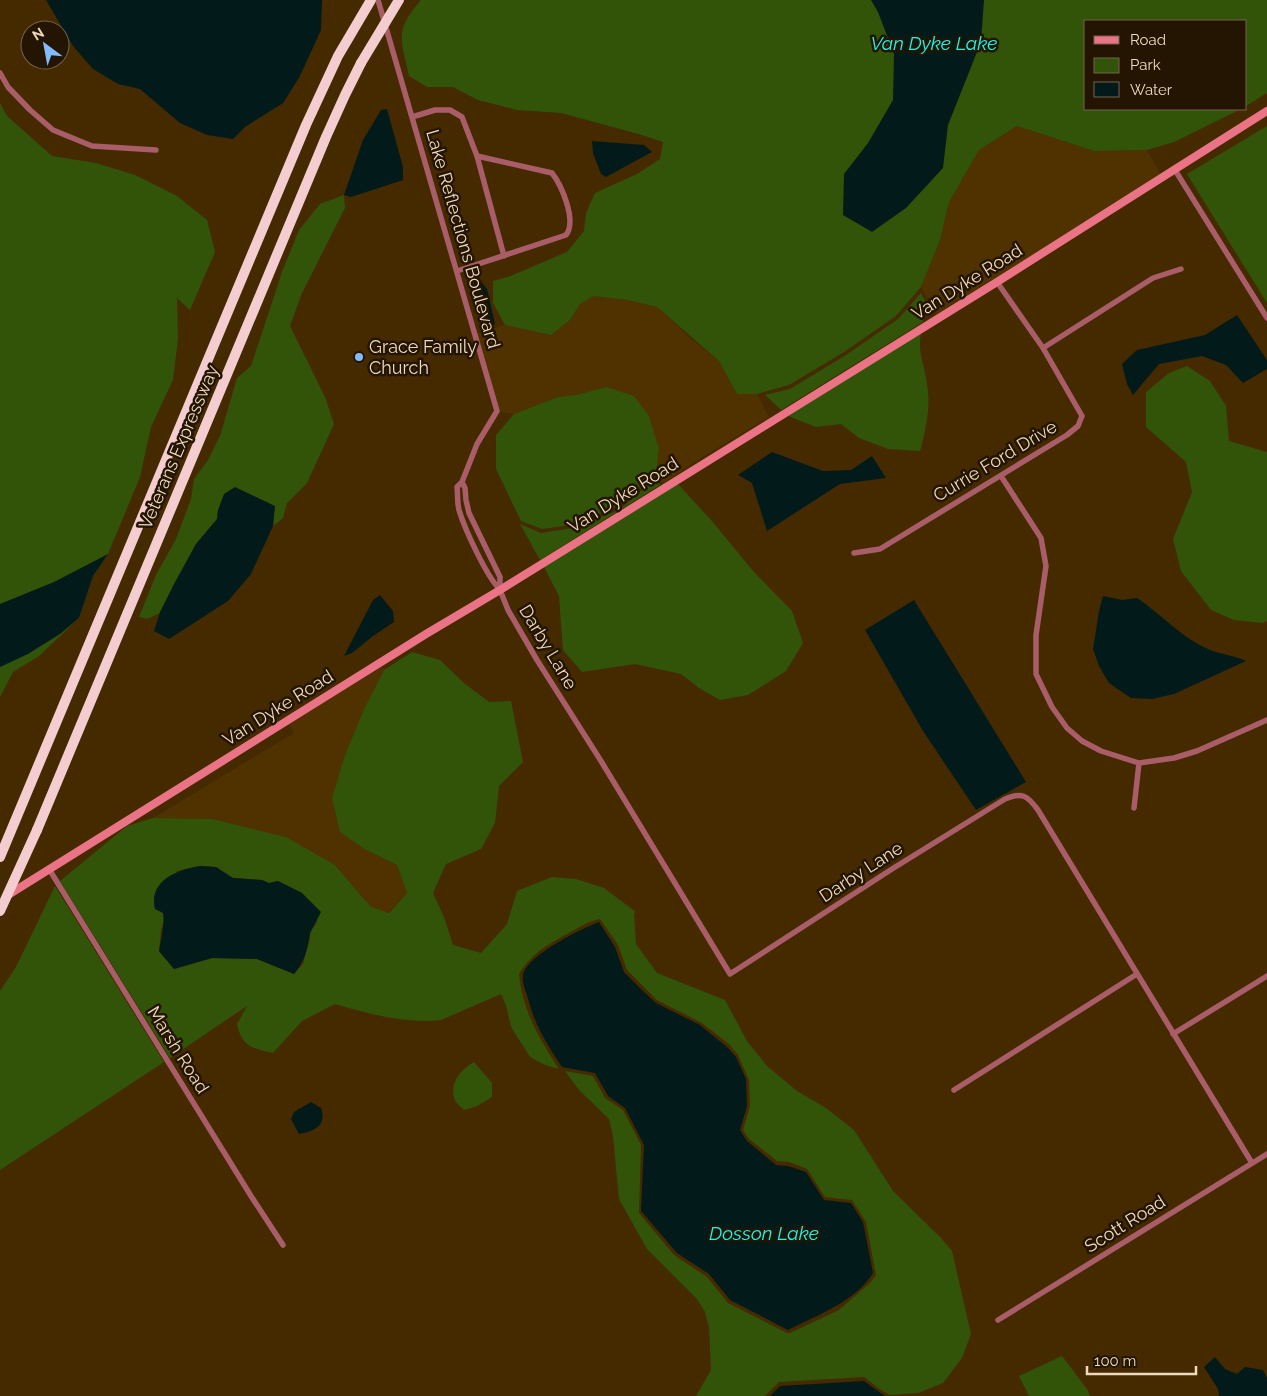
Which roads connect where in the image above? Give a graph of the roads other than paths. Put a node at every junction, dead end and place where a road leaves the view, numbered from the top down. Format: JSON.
{"nodes":[{"id":1,"x":371,"y":0,"type":"edge"},
{"id":2,"x":378,"y":0,"type":"edge"},
{"id":3,"x":399,"y":0,"type":"edge"},
{"id":4,"x":0,"y":73,"type":"edge"},
{"id":5,"x":1265,"y":114,"type":"edge"},
{"id":6,"x":412,"y":117,"type":"junction"},
{"id":7,"x":156,"y":150,"type":"dead end"},
{"id":8,"x":477,"y":156,"type":"junction"},
{"id":9,"x":1175,"y":170,"type":"junction"},
{"id":10,"x":504,"y":256,"type":"junction"},
{"id":11,"x":1182,"y":269,"type":"dead end"},
{"id":12,"x":457,"y":271,"type":"junction"},
{"id":13,"x":997,"y":282,"type":"junction"},
{"id":14,"x":1267,"y":318,"type":"edge"},
{"id":15,"x":1043,"y":348,"type":"junction"},
{"id":16,"x":1001,"y":476,"type":"junction"},
{"id":17,"x":462,"y":482,"type":"junction"},
{"id":18,"x":854,"y":553,"type":"dead end"},
{"id":19,"x":500,"y":590,"type":"junction"},
{"id":20,"x":1267,"y":720,"type":"edge"},
{"id":21,"x":1138,"y":763,"type":"junction"},
{"id":22,"x":1134,"y":808,"type":"dead end"},
{"id":23,"x":1,"y":854,"type":"edge"},
{"id":24,"x":49,"y":869,"type":"junction"},
{"id":25,"x":0,"y":899,"type":"edge"},
{"id":26,"x":0,"y":911,"type":"edge"},
{"id":27,"x":1137,"y":974,"type":"junction"},
{"id":28,"x":1267,"y":976,"type":"edge"},
{"id":29,"x":1173,"y":1034,"type":"junction"},
{"id":30,"x":954,"y":1090,"type":"dead end"},
{"id":31,"x":1267,"y":1154,"type":"edge"},
{"id":32,"x":1252,"y":1163,"type":"junction"},
{"id":33,"x":283,"y":1245,"type":"dead end"},
{"id":34,"x":998,"y":1320,"type":"dead end"}],
"edges":[{"from":1,"to":23,"type":"highway","name":"Veterans Expressway"},
{"from":2,"to":6,"type":"street","name":"Lake Reflections Boulevard"},
{"from":3,"to":26,"type":"highway","name":"Veterans Expressway","bridge":true},
{"from":4,"to":7,"type":"street"},
{"from":5,"to":9,"type":"main road","name":"Van Dyke Road"},
{"from":6,"to":8,"type":"street"},
{"from":6,"to":12,"type":"street","name":"Lake Reflections Boulevard"},
{"from":8,"to":10,"type":"street"},
{"from":8,"to":10,"type":"street"},
{"from":9,"to":13,"type":"main road","name":"Van Dyke Road"},
{"from":9,"to":14,"type":"street"},
{"from":10,"to":12,"type":"street"},
{"from":11,"to":15,"type":"street"},
{"from":12,"to":17,"type":"street","name":"Lake Reflections Boulevard"},
{"from":13,"to":15,"type":"street","name":"Currie Ford Drive"},
{"from":13,"to":19,"type":"main road","name":"Van Dyke Road"},
{"from":15,"to":16,"type":"street","name":"Currie Ford Drive"},
{"from":16,"to":18,"type":"street","name":"Currie Ford Drive"},
{"from":16,"to":21,"type":"street"},
{"from":17,"to":19,"type":"street"},
{"from":17,"to":19,"type":"street","name":"Lake Reflections Boulevard"},
{"from":19,"to":24,"type":"main road","name":"Van Dyke Road"},
{"from":19,"to":27,"type":"street","name":"Darby Lane"},
{"from":20,"to":21,"type":"street"},
{"from":21,"to":22,"type":"street"},
{"from":24,"to":25,"type":"main road","name":"Van Dyke Road"},
{"from":24,"to":33,"type":"street","name":"Marsh Road"},
{"from":27,"to":29,"type":"street","name":"Darby Lane"},
{"from":27,"to":30,"type":"street"},
{"from":28,"to":29,"type":"street"},
{"from":29,"to":32,"type":"street","name":"Darby Lane"},
{"from":31,"to":32,"type":"street","name":"Scott Road"},
{"from":32,"to":34,"type":"street","name":"Scott Road"}]}
